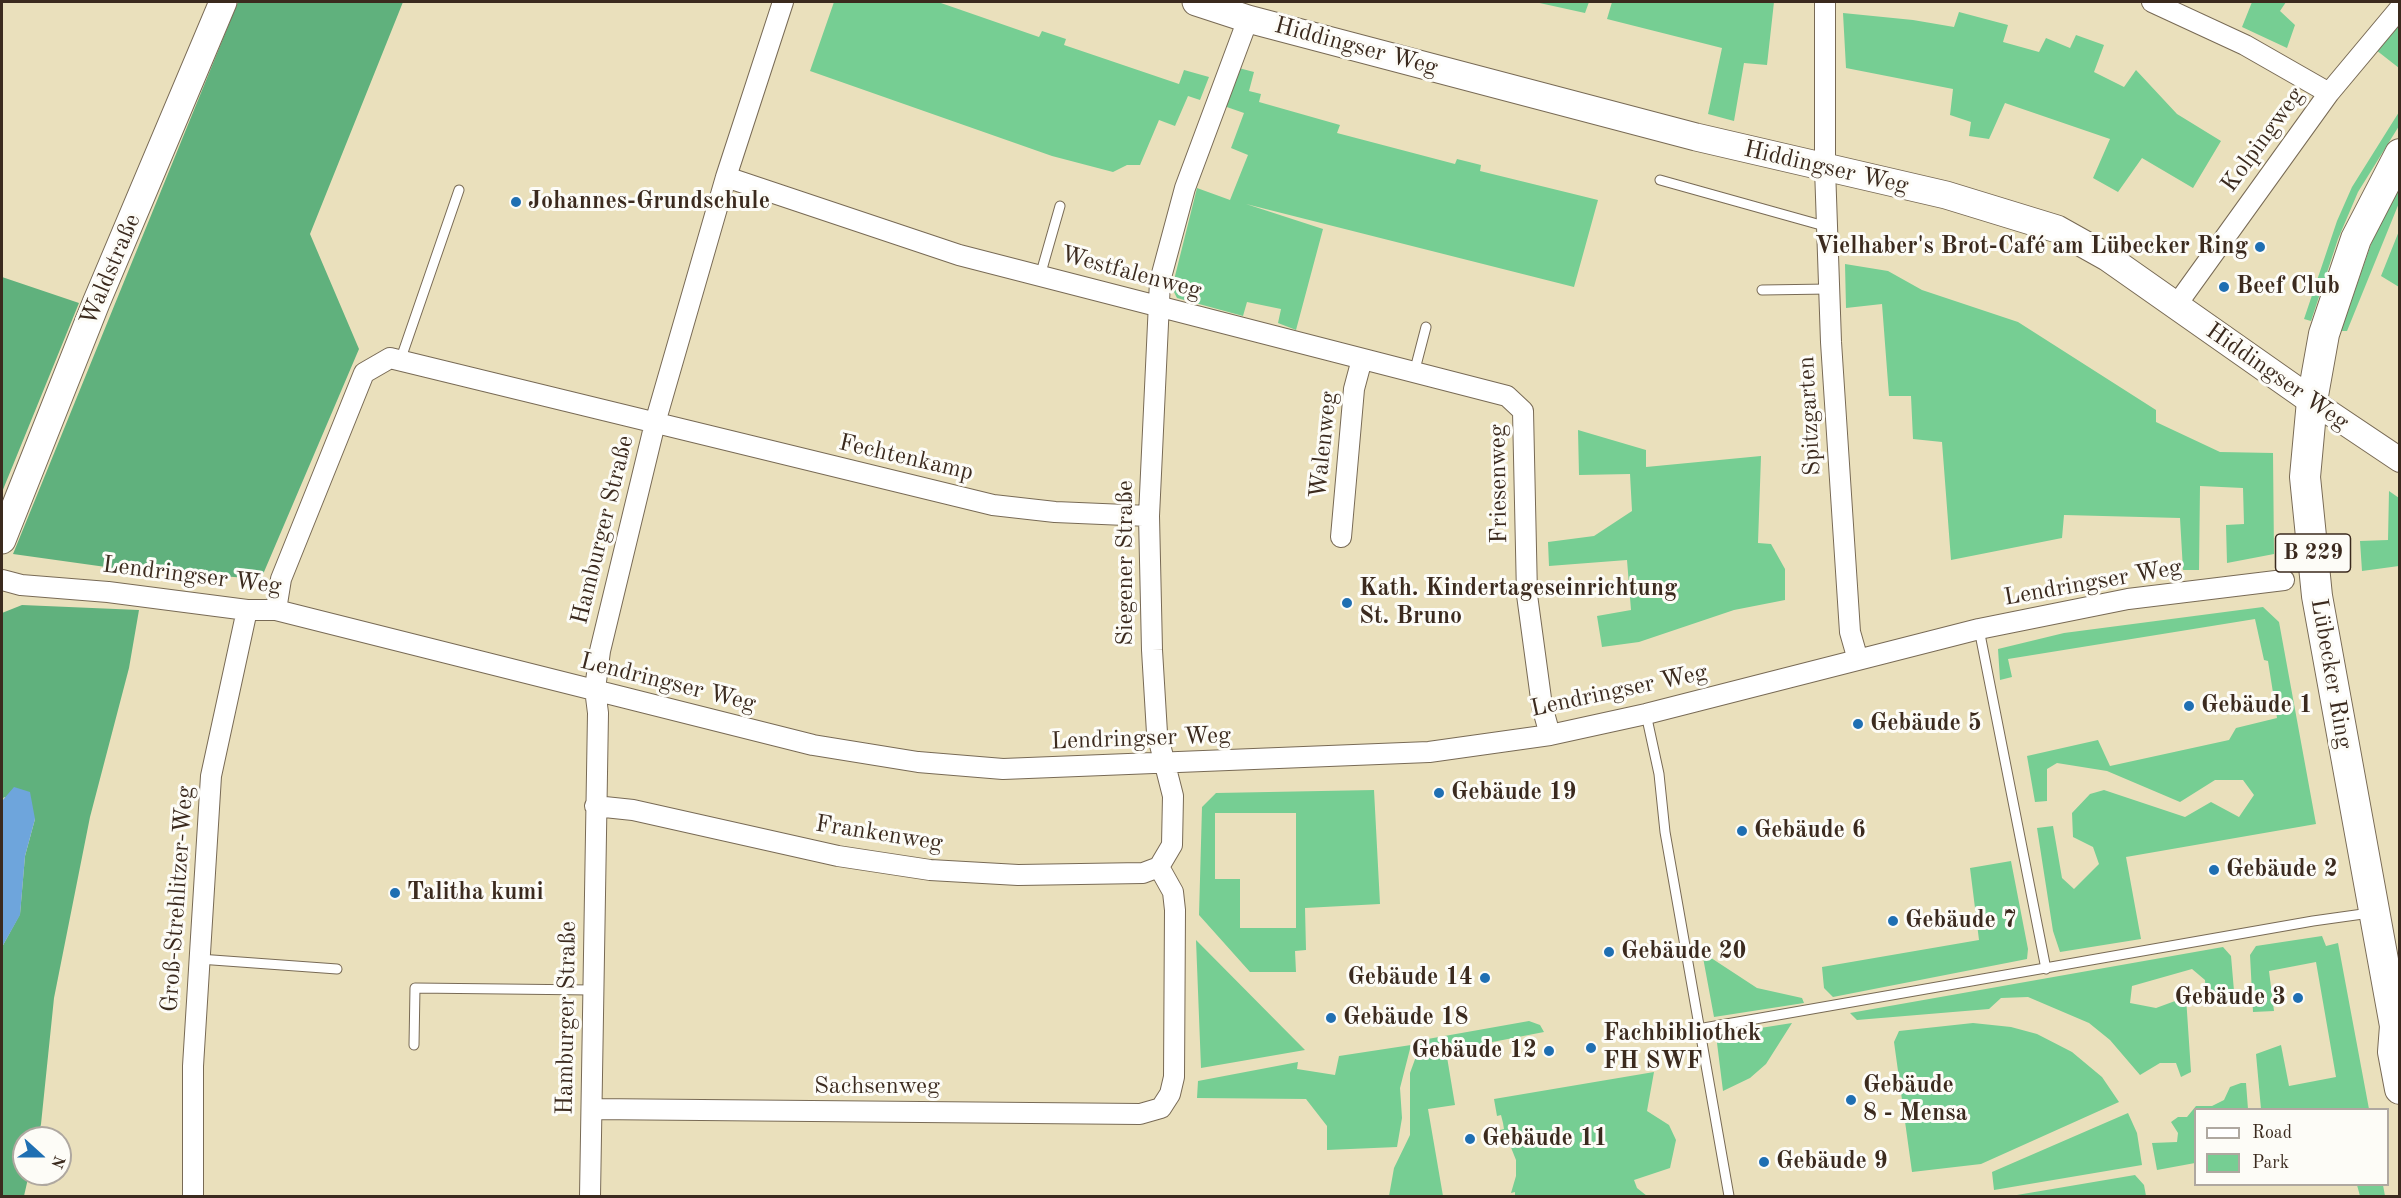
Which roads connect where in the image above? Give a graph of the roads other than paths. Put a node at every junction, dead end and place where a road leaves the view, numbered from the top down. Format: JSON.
{"nodes":[{"id":1,"x":223,"y":2,"type":"edge"},
{"id":2,"x":783,"y":2,"type":"edge"},
{"id":3,"x":1196,"y":2,"type":"edge"},
{"id":4,"x":1825,"y":2,"type":"edge"},
{"id":5,"x":2152,"y":2,"type":"edge"},
{"id":6,"x":2400,"y":8,"type":"edge"},
{"id":7,"x":1248,"y":19,"type":"junction"},
{"id":8,"x":2329,"y":93,"type":"junction"},
{"id":9,"x":2400,"y":154,"type":"edge"},
{"id":10,"x":1825,"y":168,"type":"junction"},
{"id":11,"x":726,"y":177,"type":"junction"},
{"id":12,"x":1660,"y":180,"type":"dead end"},
{"id":13,"x":459,"y":190,"type":"dead end"},
{"id":14,"x":1060,"y":207,"type":"dead end"},
{"id":15,"x":1828,"y":227,"type":"junction"},
{"id":16,"x":1040,"y":276,"type":"junction"},
{"id":17,"x":1829,"y":289,"type":"junction"},
{"id":18,"x":1762,"y":290,"type":"dead end"},
{"id":19,"x":1158,"y":307,"type":"junction"},
{"id":20,"x":2175,"y":307,"type":"junction"},
{"id":21,"x":1426,"y":327,"type":"dead end"},
{"id":22,"x":1362,"y":359,"type":"junction"},
{"id":23,"x":400,"y":361,"type":"junction"},
{"id":24,"x":1414,"y":373,"type":"junction"},
{"id":25,"x":2312,"y":401,"type":"junction"},
{"id":26,"x":1522,"y":411,"type":"joint"},
{"id":27,"x":655,"y":423,"type":"junction"},
{"id":28,"x":2397,"y":453,"type":"edge"},
{"id":29,"x":1149,"y":516,"type":"junction"},
{"id":30,"x":1341,"y":537,"type":"dead end"},
{"id":31,"x":2,"y":540,"type":"edge"},
{"id":32,"x":2,"y":580,"type":"edge"},
{"id":33,"x":2284,"y":580,"type":"dead end"},
{"id":34,"x":247,"y":609,"type":"junction"},
{"id":35,"x":276,"y":610,"type":"junction"},
{"id":36,"x":1978,"y":629,"type":"junction"},
{"id":37,"x":1858,"y":660,"type":"junction"},
{"id":38,"x":595,"y":689,"type":"junction"},
{"id":39,"x":1646,"y":714,"type":"junction"},
{"id":40,"x":1550,"y":735,"type":"junction"},
{"id":41,"x":1165,"y":765,"type":"junction"},
{"id":42,"x":595,"y":806,"type":"junction"},
{"id":43,"x":1159,"y":867,"type":"junction"},
{"id":44,"x":2373,"y":913,"type":"junction"},
{"id":45,"x":199,"y":959,"type":"junction"},
{"id":46,"x":337,"y":969,"type":"dead end"},
{"id":47,"x":2046,"y":969,"type":"junction"},
{"id":48,"x":592,"y":990,"type":"junction"},
{"id":49,"x":1698,"y":1029,"type":"junction"},
{"id":50,"x":2397,"y":1030,"type":"edge"},
{"id":51,"x":414,"y":1045,"type":"dead end"},
{"id":52,"x":2400,"y":1089,"type":"edge"},
{"id":53,"x":592,"y":1109,"type":"junction"},
{"id":54,"x":193,"y":1197,"type":"edge"},
{"id":55,"x":590,"y":1197,"type":"edge"},
{"id":56,"x":1729,"y":1197,"type":"edge"}],
"edges":[{"from":1,"to":31,"type":"main road","name":"Waldstraße"},
{"from":2,"to":11,"type":"street","name":"Hamburger Straße"},
{"from":3,"to":7,"type":"main road","name":"Hiddingser Weg"},
{"from":4,"to":10,"type":"street","name":"Spitzgarten"},
{"from":5,"to":8,"type":"street"},
{"from":6,"to":8,"type":"street","name":"Kolpingweg"},
{"from":7,"to":10,"type":"main road","name":"Hiddingser Weg"},
{"from":7,"to":19,"type":"street","name":"Siegener Straße"},
{"from":8,"to":20,"type":"street","name":"Kolpingweg"},
{"from":9,"to":25,"type":"main road","name":"Lübecker Ring","number":"B 229"},
{"from":10,"to":15,"type":"street","name":"Spitzgarten"},
{"from":10,"to":20,"type":"main road","name":"Hiddingser Weg"},
{"from":11,"to":16,"type":"street","name":"Westfalenweg"},
{"from":11,"to":27,"type":"street","name":"Hamburger Straße"},
{"from":12,"to":15,"type":"lane"},
{"from":13,"to":23,"type":"lane"},
{"from":14,"to":16,"type":"lane"},
{"from":15,"to":17,"type":"street","name":"Spitzgarten"},
{"from":16,"to":19,"type":"street","name":"Westfalenweg"},
{"from":17,"to":18,"type":"lane"},
{"from":17,"to":37,"type":"street","name":"Spitzgarten"},
{"from":19,"to":22,"type":"street","name":"Westfalenweg"},
{"from":19,"to":29,"type":"street","name":"Siegener Straße"},
{"from":20,"to":25,"type":"main road","name":"Hiddingser Weg"},
{"from":21,"to":24,"type":"lane"},
{"from":22,"to":24,"type":"street","name":"Westfalenweg"},
{"from":22,"to":30,"type":"street","name":"Walenweg"},
{"from":23,"to":27,"type":"street","name":"Fechtenkamp"},
{"from":23,"to":35,"type":"street"},
{"from":24,"to":26,"type":"street","name":"Westfalenweg"},
{"from":25,"to":28,"type":"street","name":"Hiddingser Weg"},
{"from":25,"to":44,"type":"main road","name":"Lübecker Ring","number":"B 229"},
{"from":26,"to":40,"type":"street","name":"Friesenweg"},
{"from":27,"to":29,"type":"street","name":"Fechtenkamp"},
{"from":27,"to":38,"type":"street","name":"Hamburger Straße"},
{"from":29,"to":41,"type":"street","name":"Siegener Straße"},
{"from":32,"to":34,"type":"street","name":"Lendringser Weg"},
{"from":33,"to":36,"type":"street","name":"Lendringser Weg"},
{"from":34,"to":35,"type":"street","name":"Lendringser Weg"},
{"from":34,"to":45,"type":"street","name":"Groß-Strehlitzer-Weg"},
{"from":35,"to":38,"type":"street","name":"Lendringser Weg"},
{"from":36,"to":37,"type":"street","name":"Lendringser Weg"},
{"from":36,"to":47,"type":"lane"},
{"from":37,"to":39,"type":"street","name":"Lendringser Weg"},
{"from":38,"to":41,"type":"street","name":"Lendringser Weg"},
{"from":38,"to":42,"type":"street","name":"Hamburger Straße"},
{"from":39,"to":40,"type":"street","name":"Lendringser Weg"},
{"from":39,"to":49,"type":"lane"},
{"from":40,"to":41,"type":"street","name":"Lendringser Weg"},
{"from":41,"to":43,"type":"street","name":"Siegener Straße"},
{"from":42,"to":43,"type":"street","name":"Frankenweg"},
{"from":42,"to":48,"type":"street","name":"Hamburger Straße"},
{"from":43,"to":53,"type":"street","name":"Sachsenweg"},
{"from":44,"to":47,"type":"lane"},
{"from":44,"to":50,"type":"main road","name":"Lübecker Ring","number":"B 229"},
{"from":45,"to":46,"type":"lane"},
{"from":45,"to":54,"type":"street","name":"Groß-Strehlitzer-Weg"},
{"from":47,"to":49,"type":"lane"},
{"from":48,"to":51,"type":"lane"},
{"from":48,"to":53,"type":"street","name":"Hamburger Straße"},
{"from":49,"to":56,"type":"lane"},
{"from":50,"to":52,"type":"main road","name":"Lübecker Ring","number":"B 229"},
{"from":53,"to":55,"type":"street","name":"Hamburger Straße"}]}
